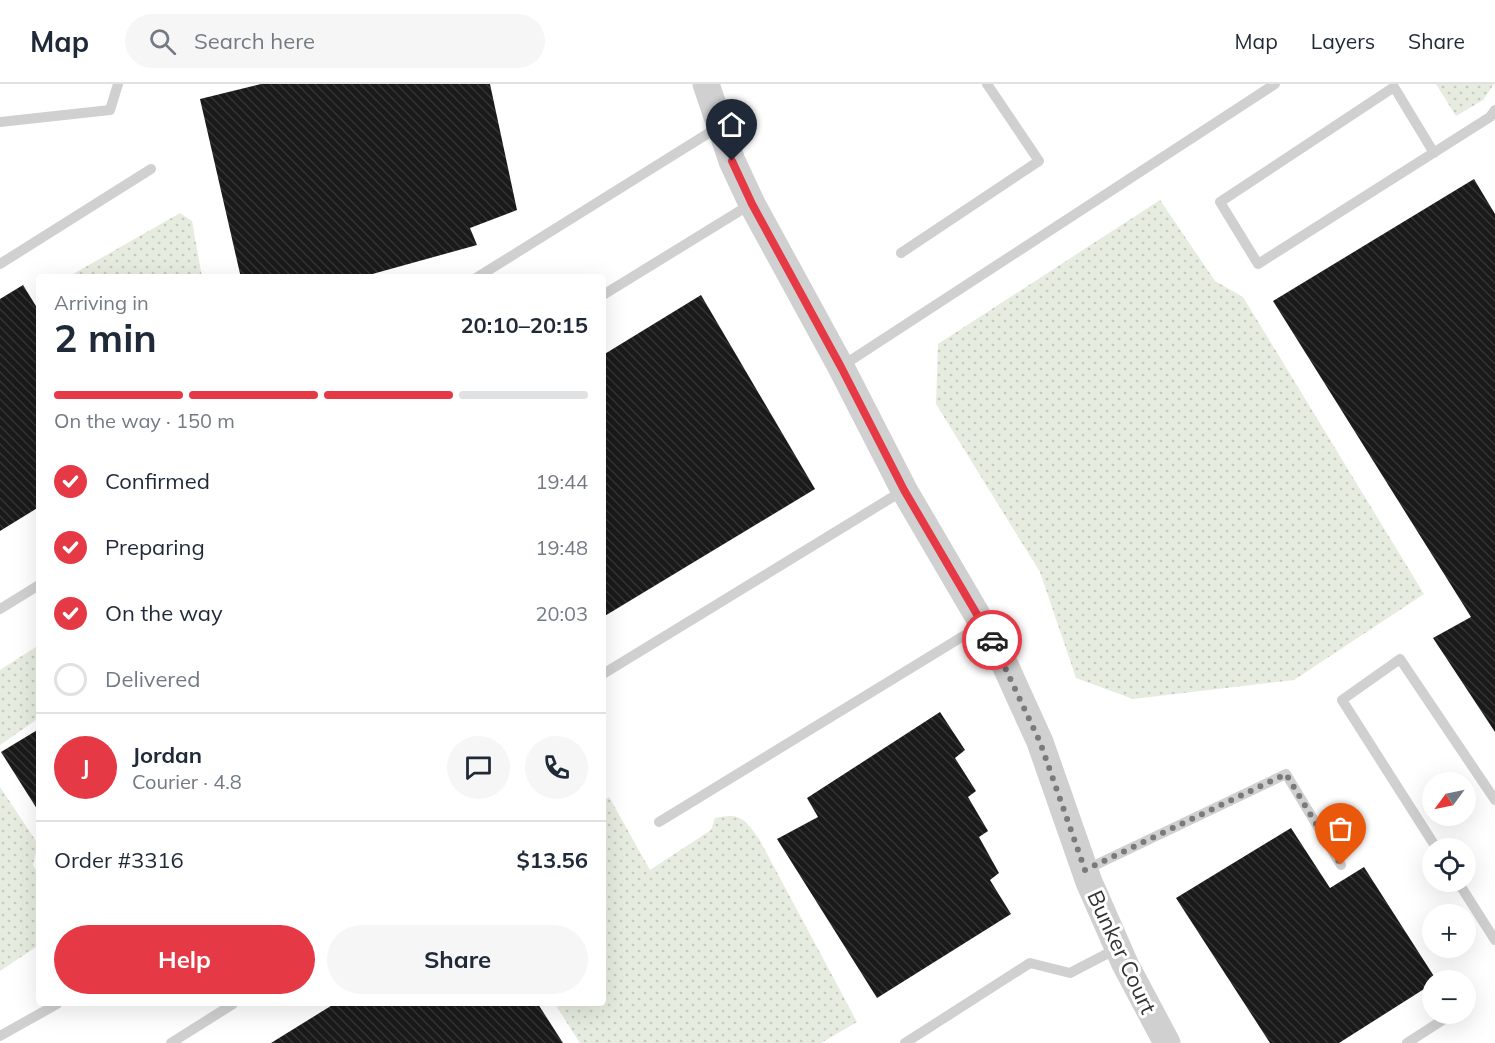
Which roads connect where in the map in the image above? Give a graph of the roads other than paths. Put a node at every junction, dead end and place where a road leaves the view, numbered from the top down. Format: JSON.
{"nodes":[{"id":1,"x":118,"y":84,"type":"edge"},
{"id":2,"x":706,"y":84,"type":"edge"},
{"id":3,"x":987,"y":84,"type":"edge"},
{"id":4,"x":1275,"y":84,"type":"edge"},
{"id":5,"x":1495,"y":110,"type":"edge"},
{"id":6,"x":0,"y":122,"type":"edge"},
{"id":7,"x":720,"y":125,"type":"junction"},
{"id":8,"x":1434,"y":153,"type":"junction"},
{"id":9,"x":151,"y":169,"type":"dead end"},
{"id":10,"x":752,"y":204,"type":"junction"},
{"id":11,"x":901,"y":254,"type":"dead end"},
{"id":12,"x":0,"y":264,"type":"edge"},
{"id":13,"x":482,"y":274,"type":"edge"},
{"id":14,"x":606,"y":293,"type":"edge"},
{"id":15,"x":841,"y":367,"type":"junction"},
{"id":16,"x":904,"y":490,"type":"junction"},
{"id":17,"x":36,"y":587,"type":"edge"},
{"id":18,"x":0,"y":609,"type":"edge"},
{"id":19,"x":983,"y":624,"type":"junction"},
{"id":20,"x":606,"y":672,"type":"edge"},
{"id":21,"x":1495,"y":800,"type":"edge"},
{"id":22,"x":658,"y":822,"type":"dead end"},
{"id":23,"x":1430,"y":838,"type":"edge"},
{"id":24,"x":1341,"y":865,"type":"dead end"},
{"id":25,"x":1085,"y":870,"type":"junction"},
{"id":26,"x":1464,"y":892,"type":"edge"},
{"id":27,"x":1495,"y":940,"type":"edge"},
{"id":28,"x":1118,"y":948,"type":"junction"},
{"id":29,"x":53,"y":1006,"type":"edge"},
{"id":30,"x":230,"y":1006,"type":"edge"},
{"id":31,"x":1436,"y":1024,"type":"edge"},
{"id":32,"x":0,"y":1036,"type":"edge"},
{"id":33,"x":171,"y":1043,"type":"edge"},
{"id":34,"x":905,"y":1043,"type":"edge"},
{"id":35,"x":1167,"y":1043,"type":"edge"},
{"id":36,"x":1407,"y":1043,"type":"edge"}],
"edges":[{"from":1,"to":6,"type":"lane"},
{"from":2,"to":7,"type":"street","name":"Bunker Court"},
{"from":3,"to":11,"type":"lane"},
{"from":4,"to":15,"type":"lane"},
{"from":5,"to":8,"type":"lane"},
{"from":7,"to":10,"type":"street","name":"Bunker Court"},
{"from":7,"to":13,"type":"lane"},
{"from":8,"to":8,"type":"lane"},
{"from":9,"to":12,"type":"lane"},
{"from":10,"to":14,"type":"lane"},
{"from":10,"to":15,"type":"street","name":"Bunker Court"},
{"from":15,"to":16,"type":"street","name":"Bunker Court"},
{"from":16,"to":19,"type":"street","name":"Bunker Court"},
{"from":16,"to":20,"type":"lane"},
{"from":17,"to":18,"type":"lane"},
{"from":19,"to":22,"type":"lane"},
{"from":19,"to":25,"type":"street","name":"Bunker Court"},
{"from":21,"to":23,"type":"lane"},
{"from":24,"to":25,"type":"lane"},
{"from":25,"to":28,"type":"street","name":"Bunker Court"},
{"from":26,"to":27,"type":"lane"},
{"from":28,"to":34,"type":"lane"},
{"from":28,"to":35,"type":"street","name":"Bunker Court"},
{"from":29,"to":32,"type":"lane"},
{"from":30,"to":33,"type":"lane"},
{"from":31,"to":36,"type":"lane"}]}
